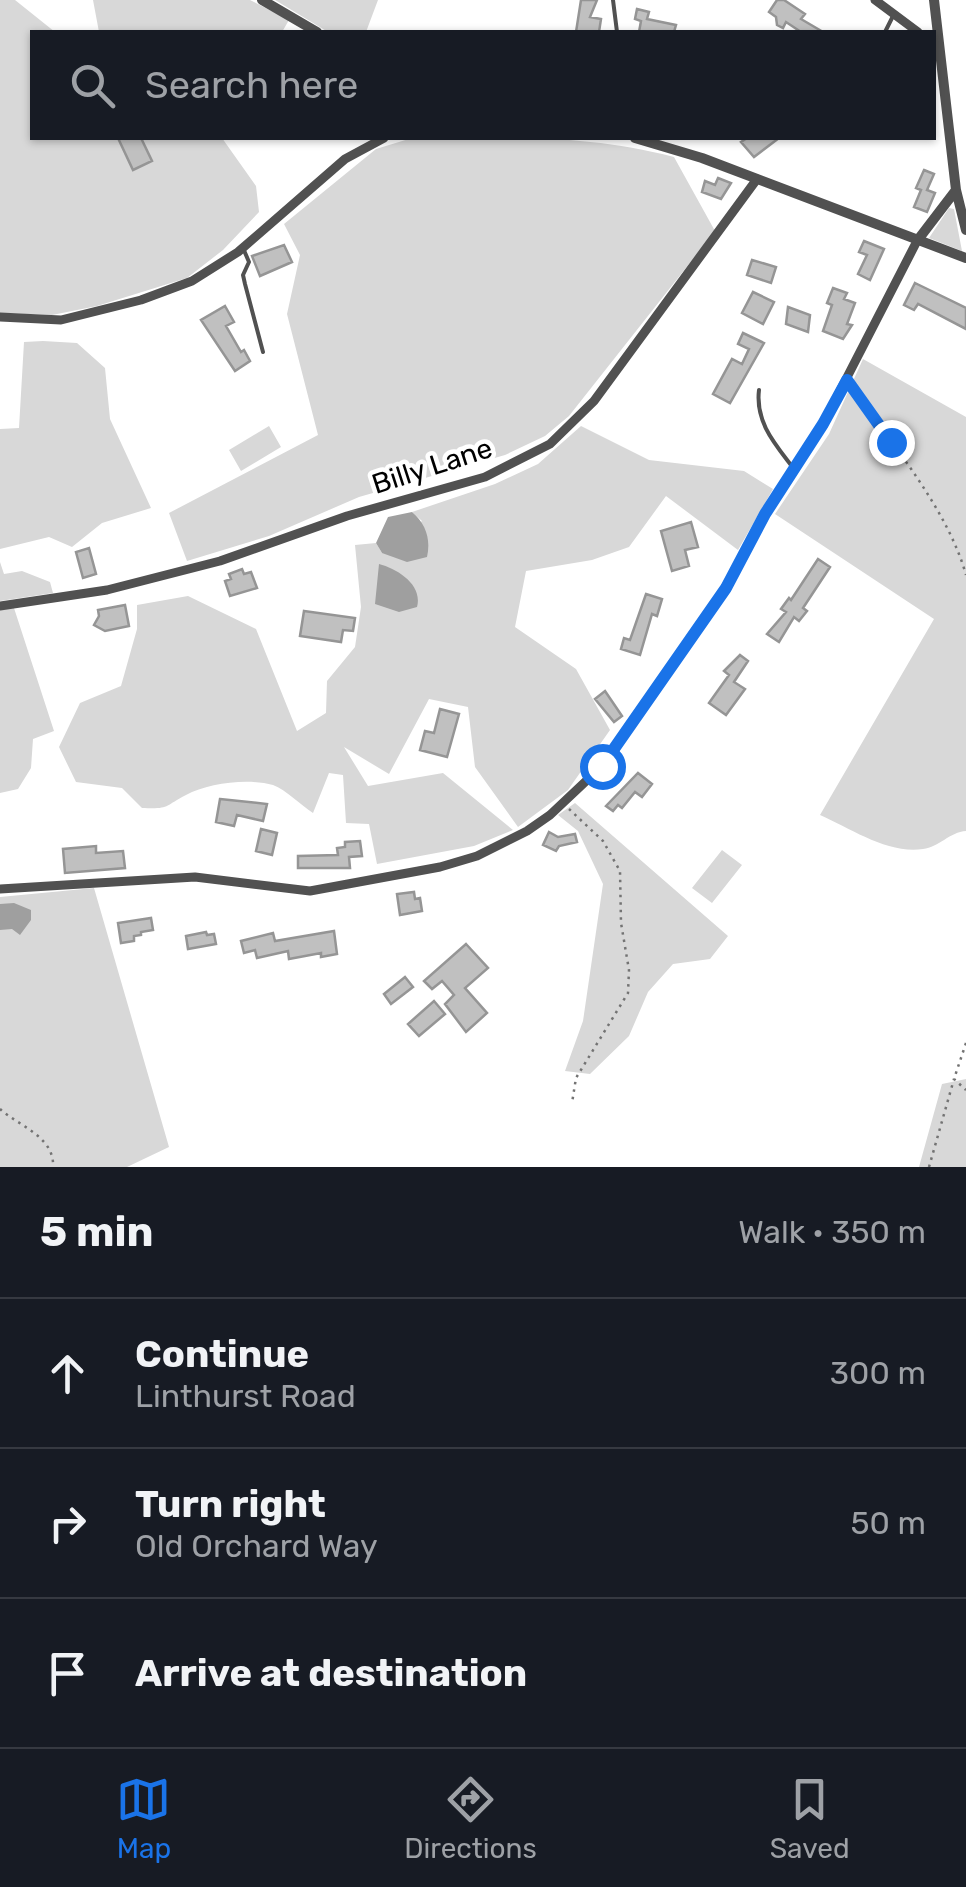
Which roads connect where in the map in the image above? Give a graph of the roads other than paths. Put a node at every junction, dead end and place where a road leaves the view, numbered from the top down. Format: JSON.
{"nodes":[{"id":1,"x":262,"y":0,"type":"edge"},
{"id":2,"x":613,"y":0,"type":"edge"},
{"id":3,"x":875,"y":0,"type":"edge"},
{"id":4,"x":934,"y":0,"type":"edge"},
{"id":5,"x":894,"y":14,"type":"junction"},
{"id":6,"x":314,"y":30,"type":"edge"},
{"id":7,"x":617,"y":30,"type":"edge"},
{"id":8,"x":886,"y":30,"type":"edge"},
{"id":9,"x":915,"y":30,"type":"edge"},
{"id":10,"x":936,"y":30,"type":"edge"},
{"id":11,"x":936,"y":39,"type":"edge"},
{"id":12,"x":380,"y":140,"type":"edge"},
{"id":13,"x":654,"y":140,"type":"edge"},
{"id":14,"x":757,"y":179,"type":"junction"},
{"id":15,"x":961,"y":189,"type":"edge"},
{"id":16,"x":966,"y":230,"type":"edge"},
{"id":17,"x":917,"y":241,"type":"junction"},
{"id":18,"x":243,"y":248,"type":"junction"},
{"id":19,"x":966,"y":258,"type":"edge"},
{"id":20,"x":0,"y":317,"type":"edge"},
{"id":21,"x":263,"y":352,"type":"dead end"},
{"id":22,"x":759,"y":390,"type":"dead end"},
{"id":23,"x":794,"y":469,"type":"junction"},
{"id":24,"x":0,"y":606,"type":"edge"},
{"id":25,"x":0,"y":890,"type":"edge"}],
"edges":[{"from":1,"to":6,"type":"street"},
{"from":2,"to":7,"type":"lane"},
{"from":3,"to":5,"type":"street"},
{"from":4,"to":10,"type":"street"},
{"from":5,"to":8,"type":"lane"},
{"from":5,"to":9,"type":"street"},
{"from":11,"to":15,"type":"street"},
{"from":12,"to":18,"type":"street"},
{"from":13,"to":14,"type":"street"},
{"from":14,"to":17,"type":"street"},
{"from":14,"to":24,"type":"street","name":"Billy Lane"},
{"from":15,"to":16,"type":"street"},
{"from":15,"to":17,"type":"street"},
{"from":17,"to":19,"type":"street"},
{"from":17,"to":23,"type":"street"},
{"from":18,"to":20,"type":"street"},
{"from":18,"to":21,"type":"lane"},
{"from":22,"to":23,"type":"lane"},
{"from":23,"to":25,"type":"street"}]}
